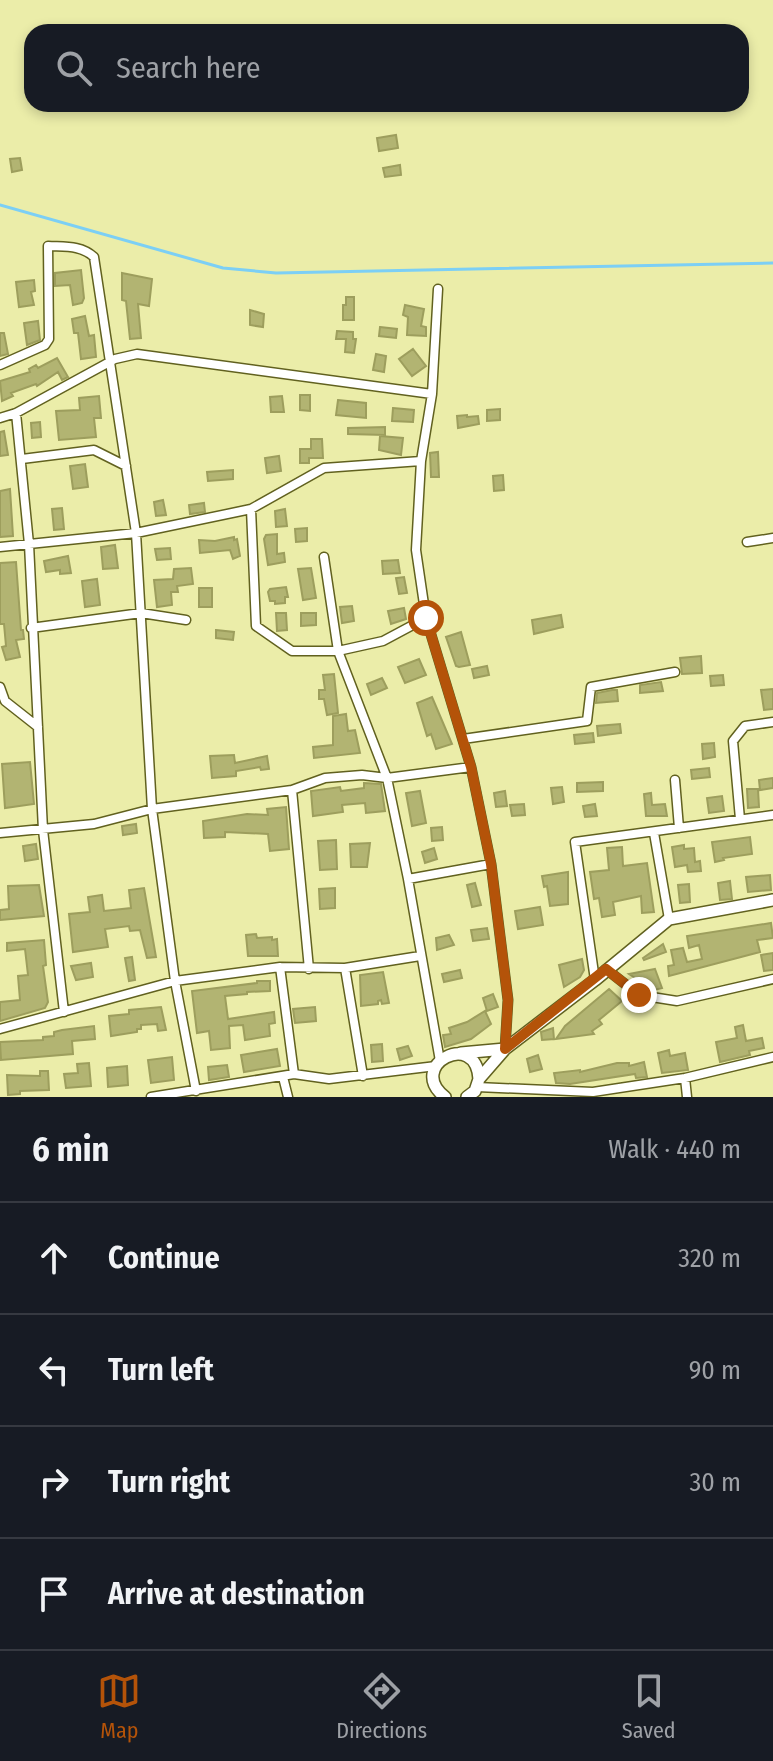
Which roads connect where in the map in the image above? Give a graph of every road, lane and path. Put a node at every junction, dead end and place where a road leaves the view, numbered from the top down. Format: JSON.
{"nodes":[{"id":1,"x":438,"y":289,"type":"dead end"},
{"id":2,"x":108,"y":363,"type":"junction"},
{"id":3,"x":0,"y":365,"type":"edge"},
{"id":4,"x":432,"y":394,"type":"junction"},
{"id":5,"x":16,"y":413,"type":"junction"},
{"id":6,"x":0,"y":418,"type":"edge"},
{"id":7,"x":22,"y":459,"type":"junction"},
{"id":8,"x":421,"y":461,"type":"junction"},
{"id":9,"x":126,"y":466,"type":"junction"},
{"id":10,"x":251,"y":509,"type":"junction"},
{"id":11,"x":136,"y":533,"type":"junction"},
{"id":12,"x":773,"y":538,"type":"edge"},
{"id":13,"x":747,"y":542,"type":"dead end"},
{"id":14,"x":29,"y":544,"type":"junction"},
{"id":15,"x":0,"y":547,"type":"edge"},
{"id":16,"x":324,"y":557,"type":"dead end"},
{"id":17,"x":141,"y":613,"type":"junction"},
{"id":18,"x":426,"y":618,"type":"junction"},
{"id":19,"x":186,"y":620,"type":"dead end"},
{"id":20,"x":31,"y":628,"type":"junction"},
{"id":21,"x":338,"y":651,"type":"junction"},
{"id":22,"x":675,"y":672,"type":"dead end"},
{"id":23,"x":0,"y":687,"type":"edge"},
{"id":24,"x":773,"y":722,"type":"edge"},
{"id":25,"x":38,"y":727,"type":"junction"},
{"id":26,"x":463,"y":739,"type":"junction"},
{"id":27,"x":471,"y":767,"type":"junction"},
{"id":28,"x":387,"y":778,"type":"junction"},
{"id":29,"x":675,"y":780,"type":"dead end"},
{"id":30,"x":292,"y":790,"type":"junction"},
{"id":31,"x":152,"y":809,"type":"junction"},
{"id":32,"x":773,"y":815,"type":"edge"},
{"id":33,"x":740,"y":819,"type":"junction"},
{"id":34,"x":679,"y":828,"type":"junction"},
{"id":35,"x":43,"y":830,"type":"junction"},
{"id":36,"x":0,"y":833,"type":"edge"},
{"id":37,"x":654,"y":833,"type":"junction"},
{"id":38,"x":491,"y":864,"type":"junction"},
{"id":39,"x":408,"y":879,"type":"junction"},
{"id":40,"x":773,"y":900,"type":"edge"},
{"id":41,"x":669,"y":919,"type":"junction"},
{"id":42,"x":420,"y":956,"type":"junction"},
{"id":43,"x":280,"y":967,"type":"junction"},
{"id":44,"x":345,"y":968,"type":"junction"},
{"id":45,"x":309,"y":969,"type":"junction"},
{"id":46,"x":606,"y":969,"type":"junction"},
{"id":47,"x":773,"y":979,"type":"edge"},
{"id":48,"x":595,"y":980,"type":"junction"},
{"id":49,"x":175,"y":981,"type":"junction"},
{"id":50,"x":64,"y":1012,"type":"junction"},
{"id":51,"x":0,"y":1029,"type":"edge"},
{"id":52,"x":505,"y":1049,"type":"junction"},
{"id":53,"x":457,"y":1054,"type":"junction"},
{"id":54,"x":773,"y":1057,"type":"edge"},
{"id":55,"x":438,"y":1063,"type":"junction"},
{"id":56,"x":294,"y":1074,"type":"junction"},
{"id":57,"x":363,"y":1076,"type":"junction"},
{"id":58,"x":283,"y":1077,"type":"junction"},
{"id":59,"x":685,"y":1078,"type":"junction"},
{"id":60,"x":478,"y":1083,"type":"junction"},
{"id":61,"x":196,"y":1091,"type":"junction"},
{"id":62,"x":441,"y":1096,"type":"edge"},
{"id":63,"x":151,"y":1097,"type":"edge"},
{"id":64,"x":288,"y":1097,"type":"edge"},
{"id":65,"x":467,"y":1097,"type":"edge"},
{"id":66,"x":687,"y":1097,"type":"edge"}],
"edges":[{"from":1,"to":4,"type":"street"},
{"from":2,"to":3,"type":"street"},
{"from":2,"to":4,"type":"street"},
{"from":2,"to":5,"type":"street"},
{"from":2,"to":9,"type":"street"},
{"from":4,"to":8,"type":"street"},
{"from":5,"to":6,"type":"street"},
{"from":5,"to":7,"type":"street"},
{"from":7,"to":9,"type":"street"},
{"from":7,"to":14,"type":"street"},
{"from":8,"to":10,"type":"street"},
{"from":8,"to":18,"type":"street"},
{"from":9,"to":11,"type":"street"},
{"from":10,"to":11,"type":"street"},
{"from":10,"to":21,"type":"street"},
{"from":11,"to":14,"type":"street"},
{"from":11,"to":17,"type":"street"},
{"from":12,"to":13,"type":"street"},
{"from":14,"to":15,"type":"street"},
{"from":14,"to":20,"type":"street"},
{"from":16,"to":21,"type":"street"},
{"from":17,"to":19,"type":"street"},
{"from":17,"to":20,"type":"street"},
{"from":17,"to":31,"type":"street"},
{"from":18,"to":21,"type":"street"},
{"from":18,"to":26,"type":"street"},
{"from":20,"to":25,"type":"street"},
{"from":21,"to":28,"type":"street"},
{"from":22,"to":26,"type":"street"},
{"from":23,"to":25,"type":"street"},
{"from":24,"to":33,"type":"street"},
{"from":25,"to":35,"type":"street"},
{"from":26,"to":27,"type":"street"},
{"from":27,"to":28,"type":"street"},
{"from":27,"to":38,"type":"street"},
{"from":28,"to":30,"type":"street"},
{"from":28,"to":39,"type":"street"},
{"from":29,"to":34,"type":"street"},
{"from":30,"to":31,"type":"street"},
{"from":30,"to":45,"type":"street"},
{"from":31,"to":35,"type":"street"},
{"from":31,"to":49,"type":"street"},
{"from":32,"to":33,"type":"street"},
{"from":33,"to":34,"type":"street"},
{"from":34,"to":37,"type":"street"},
{"from":35,"to":36,"type":"street"},
{"from":35,"to":50,"type":"street"},
{"from":37,"to":41,"type":"street"},
{"from":37,"to":48,"type":"street"},
{"from":38,"to":39,"type":"street"},
{"from":38,"to":52,"type":"street"},
{"from":39,"to":42,"type":"street"},
{"from":40,"to":41,"type":"street"},
{"from":41,"to":46,"type":"street"},
{"from":42,"to":44,"type":"street"},
{"from":42,"to":55,"type":"street"},
{"from":43,"to":45,"type":"street"},
{"from":43,"to":49,"type":"street"},
{"from":43,"to":56,"type":"street"},
{"from":44,"to":45,"type":"street"},
{"from":44,"to":57,"type":"street"},
{"from":46,"to":47,"type":"street"},
{"from":46,"to":48,"type":"street"},
{"from":48,"to":52,"type":"street"},
{"from":49,"to":50,"type":"street"},
{"from":49,"to":61,"type":"street"},
{"from":50,"to":51,"type":"street"},
{"from":52,"to":53,"type":"street"},
{"from":52,"to":60,"type":"street"},
{"from":53,"to":55,"type":"street"},
{"from":53,"to":60,"type":"street"},
{"from":54,"to":59,"type":"street"},
{"from":55,"to":57,"type":"street"},
{"from":55,"to":62,"type":"street"},
{"from":56,"to":57,"type":"street"},
{"from":56,"to":58,"type":"street"},
{"from":58,"to":61,"type":"street"},
{"from":58,"to":64,"type":"street"},
{"from":59,"to":60,"type":"street"},
{"from":59,"to":66,"type":"street"},
{"from":60,"to":65,"type":"street"},
{"from":61,"to":63,"type":"street"}]}
